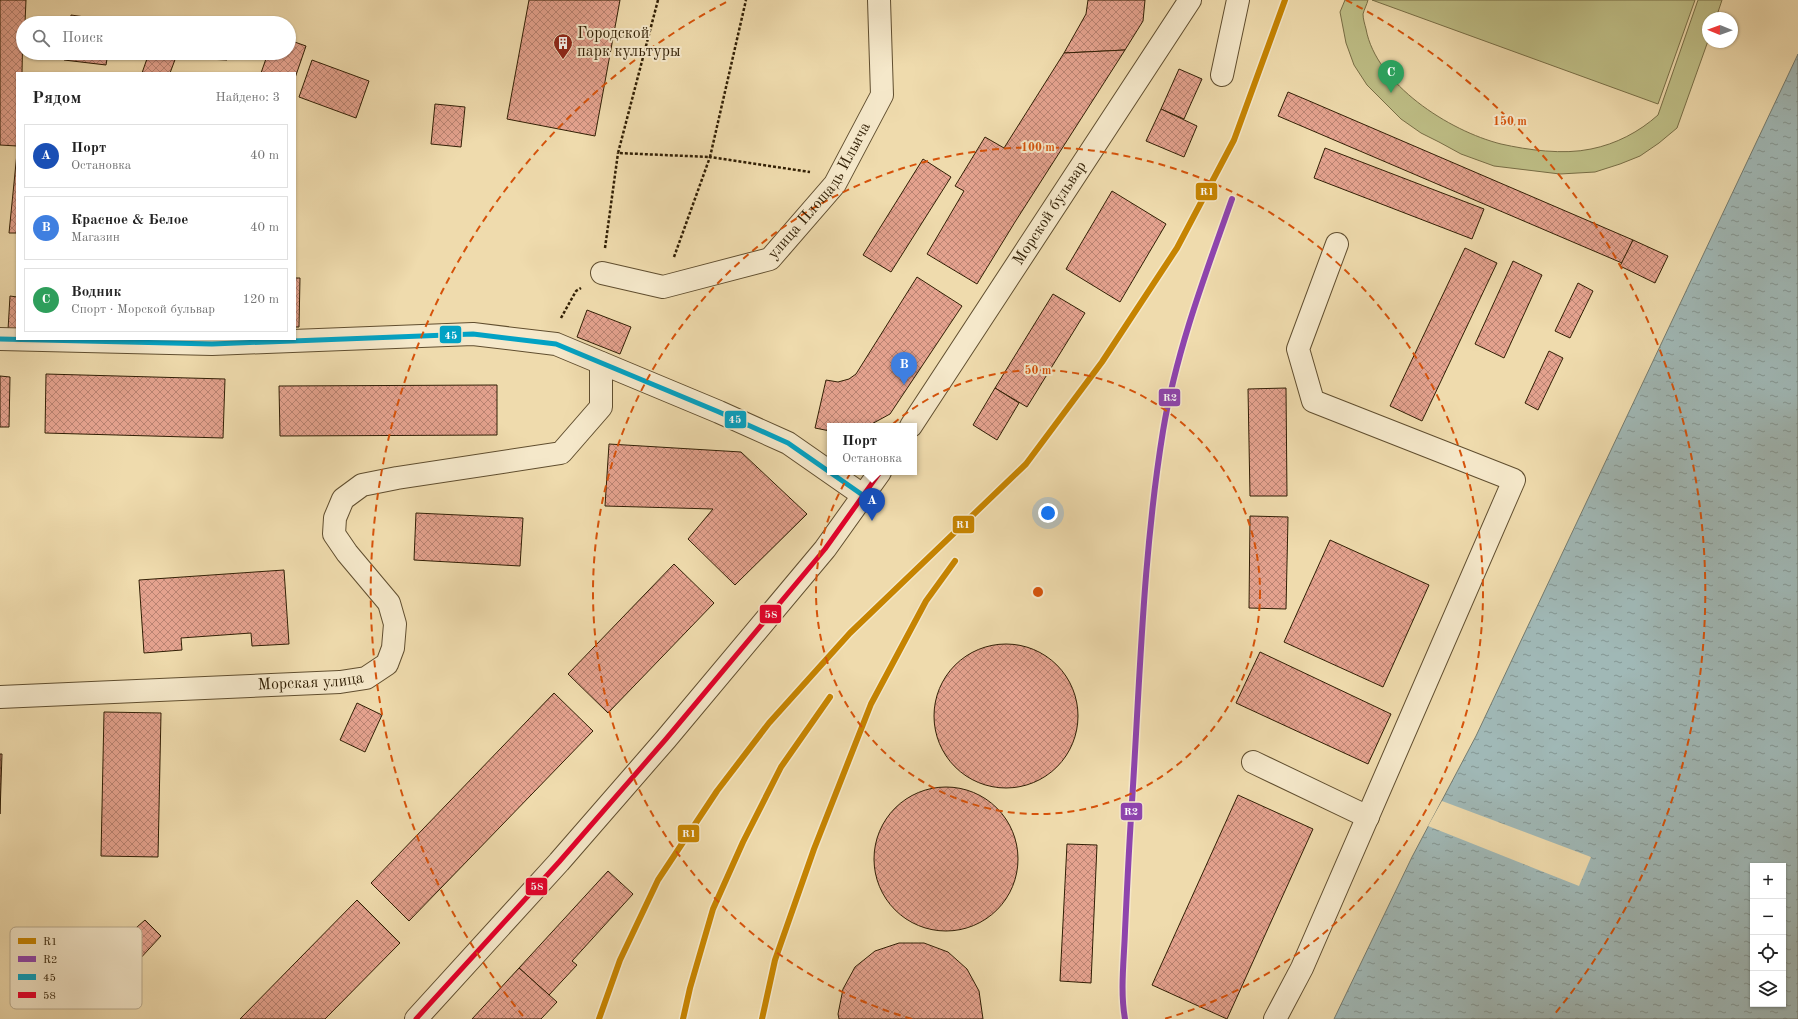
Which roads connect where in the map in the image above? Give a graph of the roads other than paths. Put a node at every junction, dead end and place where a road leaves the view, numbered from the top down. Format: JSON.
{"nodes":[{"id":1,"x":879,"y":0,"type":"edge"},
{"id":2,"x":1190,"y":0,"type":"edge"},
{"id":3,"x":1238,"y":0,"type":"edge"},
{"id":4,"x":1222,"y":75,"type":"dead end"},
{"id":5,"x":1337,"y":244,"type":"dead end"},
{"id":6,"x":602,"y":273,"type":"dead end"},
{"id":7,"x":0,"y":339,"type":"edge"},
{"id":8,"x":16,"y":339,"type":"edge"},
{"id":9,"x":42,"y":340,"type":"edge"},
{"id":10,"x":601,"y":363,"type":"junction"},
{"id":11,"x":913,"y":423,"type":"edge"},
{"id":12,"x":827,"y":470,"type":"edge"},
{"id":13,"x":834,"y":475,"type":"edge"},
{"id":14,"x":878,"y":475,"type":"edge"},
{"id":15,"x":864,"y":496,"type":"junction"},
{"id":16,"x":0,"y":697,"type":"edge"},
{"id":17,"x":1253,"y":762,"type":"dead end"},
{"id":18,"x":1368,"y":817,"type":"junction"},
{"id":19,"x":416,"y":1019,"type":"edge"},
{"id":20,"x":1275,"y":1019,"type":"edge"}],
"edges":[{"from":1,"to":6,"type":"street","name":"улица Площадь Ильича"},
{"from":2,"to":11,"type":"street","name":"Морской бульвар"},
{"from":3,"to":4,"type":"street"},
{"from":5,"to":18,"type":"street"},
{"from":7,"to":8,"type":"street"},
{"from":9,"to":10,"type":"street"},
{"from":10,"to":12,"type":"street"},
{"from":10,"to":16,"type":"street","name":"Морская улица"},
{"from":13,"to":15,"type":"street"},
{"from":14,"to":15,"type":"street"},
{"from":15,"to":19,"type":"street"},
{"from":17,"to":18,"type":"street"},
{"from":18,"to":20,"type":"street"}]}
